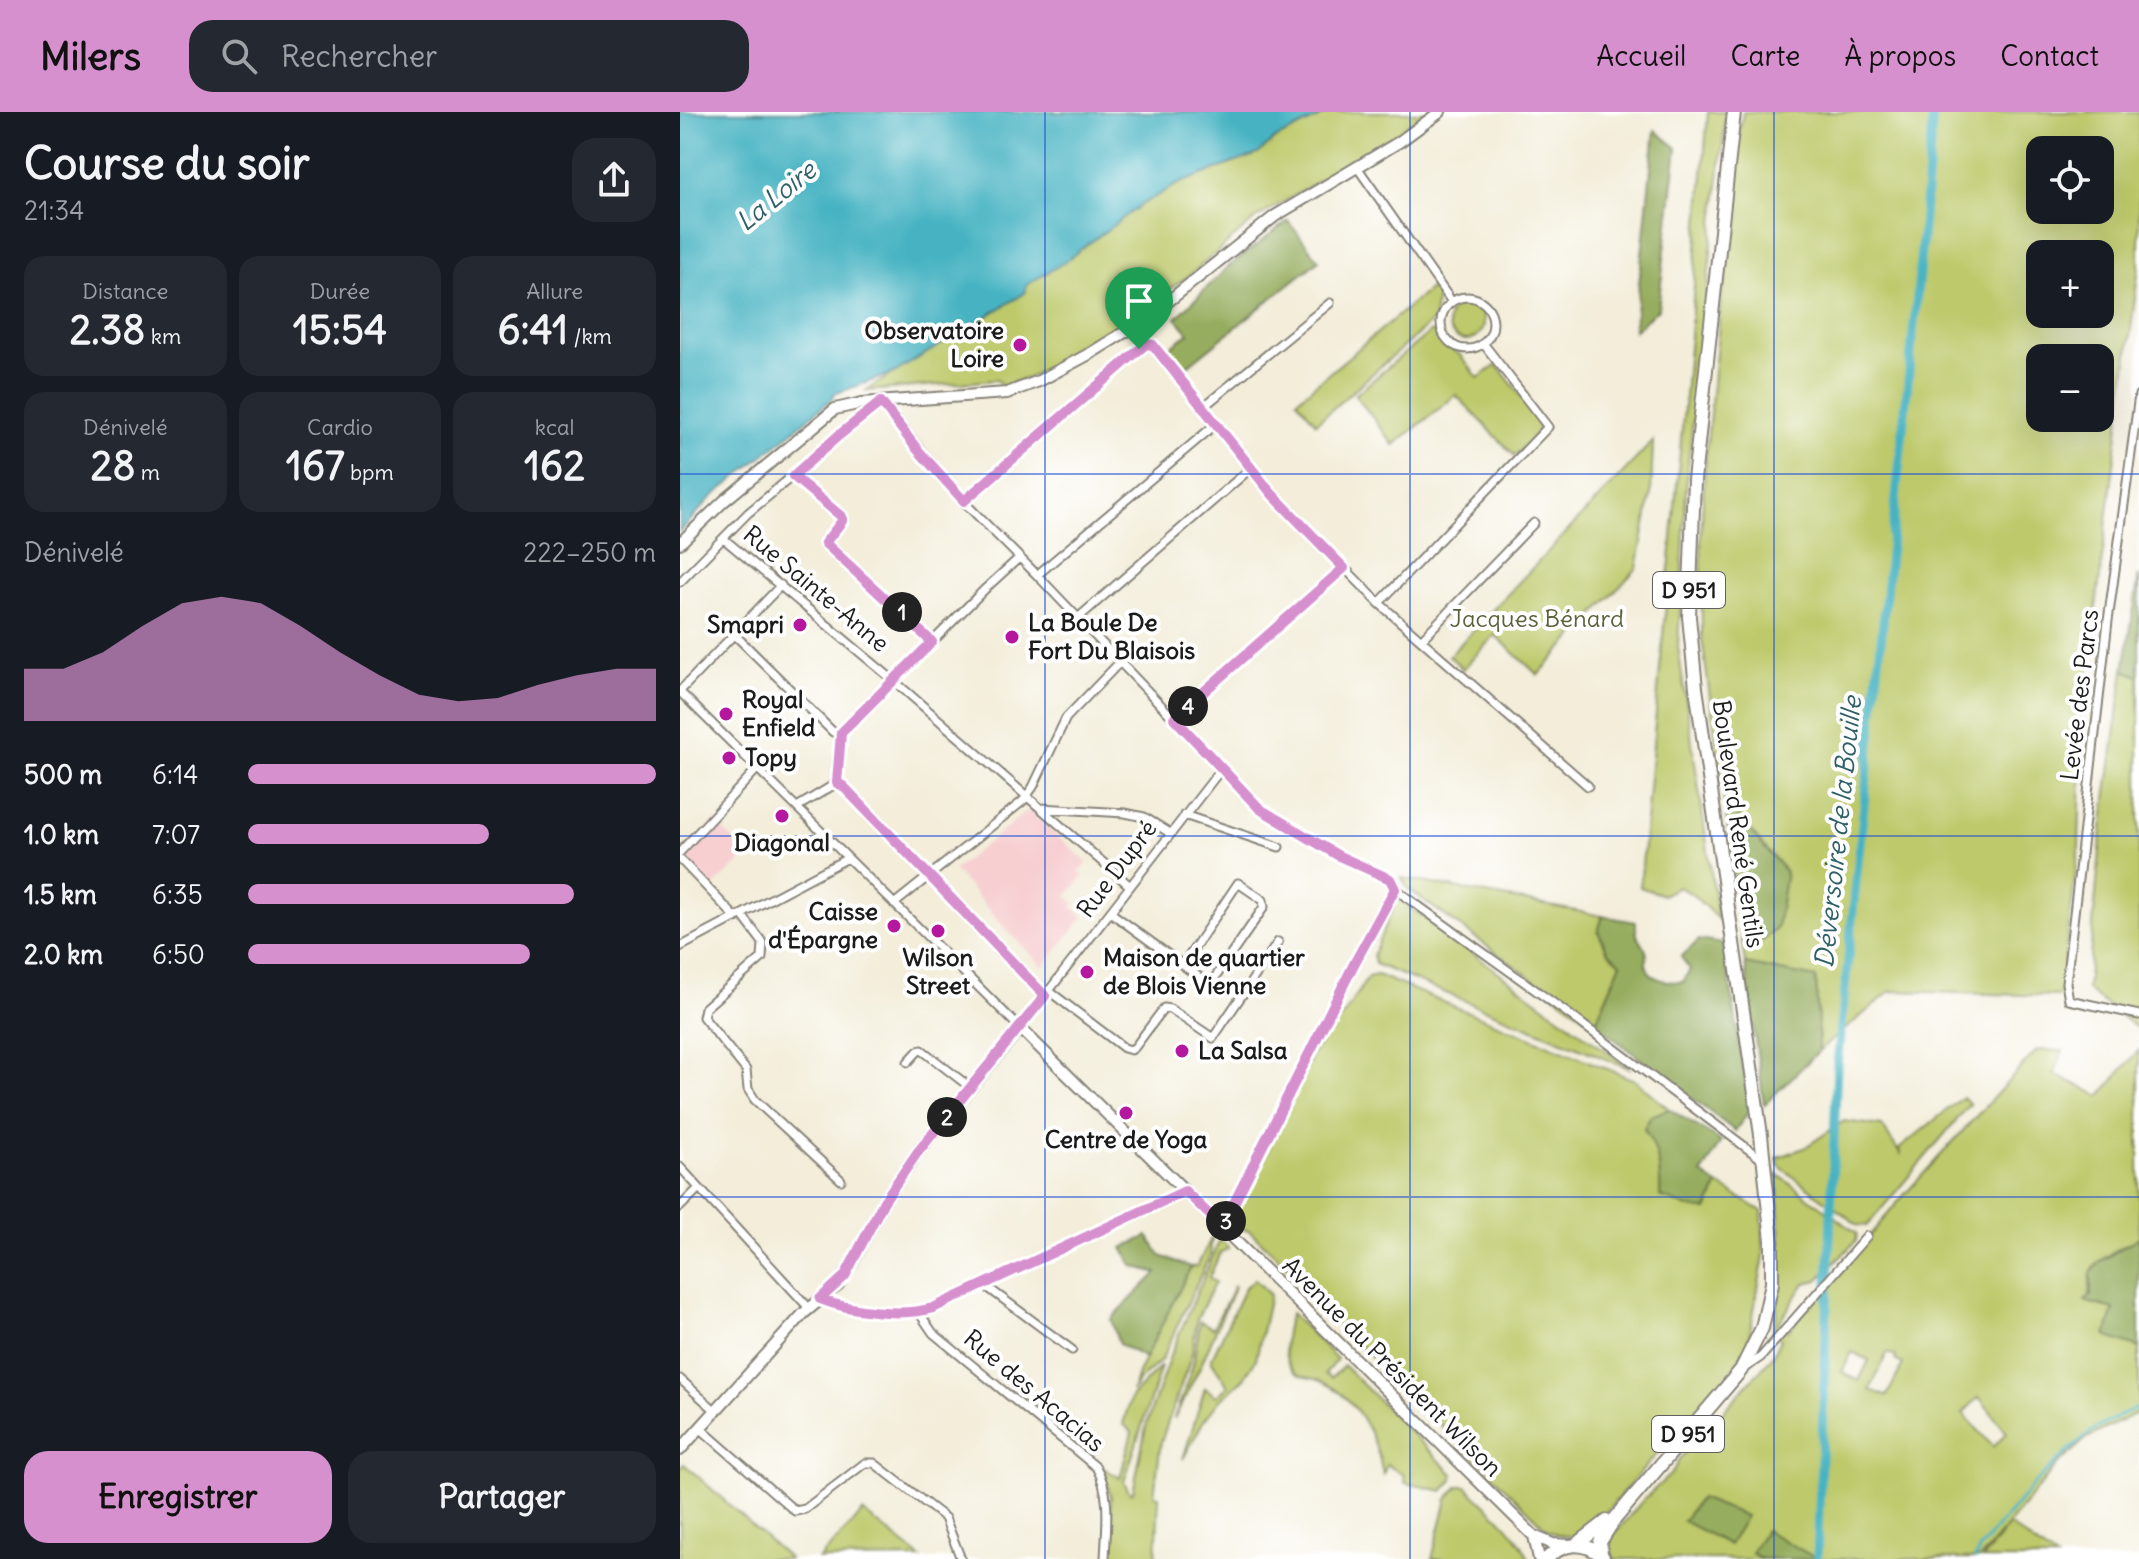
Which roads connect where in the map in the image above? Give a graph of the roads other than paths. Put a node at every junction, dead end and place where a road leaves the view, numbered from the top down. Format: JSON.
{"nodes":[{"id":1,"x":1440,"y":112,"type":"edge"},
{"id":2,"x":1734,"y":112,"type":"edge"},
{"id":3,"x":1357,"y":167,"type":"junction"},
{"id":4,"x":1452,"y":302,"type":"junction"},
{"id":5,"x":1330,"y":303,"type":"dead end"},
{"id":6,"x":1483,"y":343,"type":"junction"},
{"id":7,"x":2139,"y":395,"type":"edge"},
{"id":8,"x":881,"y":402,"type":"junction"},
{"id":9,"x":1202,"y":408,"type":"junction"},
{"id":10,"x":1216,"y":424,"type":"junction"},
{"id":11,"x":1251,"y":468,"type":"junction"},
{"id":12,"x":793,"y":476,"type":"junction"},
{"id":13,"x":964,"y":501,"type":"junction"},
{"id":14,"x":1534,"y":523,"type":"dead end"},
{"id":15,"x":724,"y":539,"type":"junction"},
{"id":16,"x":680,"y":543,"type":"edge"},
{"id":17,"x":1020,"y":557,"type":"junction"},
{"id":18,"x":1344,"y":568,"type":"junction"},
{"id":19,"x":1037,"y":575,"type":"junction"},
{"id":20,"x":680,"y":582,"type":"edge"},
{"id":21,"x":781,"y":585,"type":"junction"},
{"id":22,"x":1379,"y":603,"type":"junction"},
{"id":23,"x":1078,"y":618,"type":"junction"},
{"id":24,"x":735,"y":635,"type":"junction"},
{"id":25,"x":1421,"y":640,"type":"junction"},
{"id":26,"x":932,"y":642,"type":"junction"},
{"id":27,"x":1120,"y":662,"type":"junction"},
{"id":28,"x":893,"y":680,"type":"junction"},
{"id":29,"x":680,"y":692,"type":"edge"},
{"id":30,"x":1174,"y":718,"type":"junction"},
{"id":31,"x":841,"y":733,"type":"junction"},
{"id":32,"x":1222,"y":768,"type":"junction"},
{"id":33,"x":757,"y":769,"type":"junction"},
{"id":34,"x":837,"y":783,"type":"junction"},
{"id":35,"x":1588,"y":786,"type":"dead end"},
{"id":36,"x":1027,"y":796,"type":"junction"},
{"id":37,"x":797,"y":807,"type":"junction"},
{"id":38,"x":1040,"y":808,"type":"junction"},
{"id":39,"x":1184,"y":815,"type":"junction"},
{"id":40,"x":1170,"y":833,"type":"junction"},
{"id":41,"x":682,"y":841,"type":"edge"},
{"id":42,"x":1279,"y":847,"type":"dead end"},
{"id":43,"x":680,"y":852,"type":"edge"},
{"id":44,"x":848,"y":858,"type":"junction"},
{"id":45,"x":680,"y":859,"type":"edge"},
{"id":46,"x":929,"y":877,"type":"junction"},
{"id":47,"x":1130,"y":886,"type":"junction"},
{"id":48,"x":1395,"y":889,"type":"junction"},
{"id":49,"x":894,"y":904,"type":"junction"},
{"id":50,"x":1110,"y":912,"type":"junction"},
{"id":51,"x":739,"y":916,"type":"junction"},
{"id":52,"x":1278,"y":942,"type":"dead end"},
{"id":53,"x":680,"y":947,"type":"edge"},
{"id":54,"x":1183,"y":965,"type":"junction"},
{"id":55,"x":1047,"y":993,"type":"junction"},
{"id":56,"x":2139,"y":1015,"type":"edge"},
{"id":57,"x":1020,"y":1028,"type":"junction"},
{"id":58,"x":908,"y":1062,"type":"dead end"},
{"id":59,"x":972,"y":1089,"type":"junction"},
{"id":60,"x":1764,"y":1161,"type":"junction"},
{"id":61,"x":680,"y":1167,"type":"edge"},
{"id":62,"x":841,"y":1180,"type":"dead end"},
{"id":63,"x":699,"y":1188,"type":"junction"},
{"id":64,"x":1185,"y":1191,"type":"junction"},
{"id":65,"x":680,"y":1207,"type":"edge"},
{"id":66,"x":1222,"y":1227,"type":"junction"},
{"id":67,"x":1867,"y":1236,"type":"dead end"},
{"id":68,"x":983,"y":1284,"type":"junction"},
{"id":69,"x":820,"y":1299,"type":"junction"},
{"id":70,"x":809,"y":1308,"type":"junction"},
{"id":71,"x":918,"y":1311,"type":"junction"},
{"id":72,"x":1072,"y":1350,"type":"dead end"},
{"id":73,"x":1741,"y":1370,"type":"junction"},
{"id":74,"x":680,"y":1379,"type":"edge"},
{"id":75,"x":716,"y":1411,"type":"junction"},
{"id":76,"x":700,"y":1428,"type":"junction"},
{"id":77,"x":680,"y":1450,"type":"edge"},
{"id":78,"x":1633,"y":1497,"type":"junction"},
{"id":79,"x":1534,"y":1536,"type":"junction"},
{"id":80,"x":1573,"y":1545,"type":"junction"},
{"id":81,"x":1603,"y":1557,"type":"edge"},
{"id":82,"x":961,"y":1559,"type":"edge"},
{"id":83,"x":1105,"y":1559,"type":"edge"},
{"id":84,"x":1539,"y":1559,"type":"edge"},
{"id":85,"x":1546,"y":1559,"type":"edge"}],
"edges":[{"from":1,"to":3,"type":"main road"},
{"from":2,"to":60,"type":"main road","name":"Boulevard René Gentils","number":"D 951"},
{"from":3,"to":4,"type":"street"},
{"from":3,"to":8,"type":"main road"},
{"from":4,"to":6,"type":"street"},
{"from":4,"to":6,"type":"street"},
{"from":5,"to":9,"type":"street"},
{"from":6,"to":22,"type":"street"},
{"from":7,"to":56,"type":"street","name":"Levée des Parcs"},
{"from":8,"to":12,"type":"street"},
{"from":8,"to":13,"type":"street"},
{"from":8,"to":16,"type":"main road"},
{"from":9,"to":10,"type":"street"},
{"from":9,"to":13,"type":"street"},
{"from":10,"to":11,"type":"street"},
{"from":10,"to":19,"type":"street"},
{"from":11,"to":18,"type":"street"},
{"from":11,"to":23,"type":"street"},
{"from":12,"to":15,"type":"street"},
{"from":12,"to":26,"type":"street"},
{"from":13,"to":17,"type":"street"},
{"from":14,"to":25,"type":"street"},
{"from":15,"to":20,"type":"street"},
{"from":15,"to":21,"type":"street","name":"Rue Sainte-Anne"},
{"from":17,"to":19,"type":"street"},
{"from":17,"to":26,"type":"street"},
{"from":18,"to":22,"type":"street"},
{"from":18,"to":30,"type":"street"},
{"from":19,"to":23,"type":"street"},
{"from":21,"to":24,"type":"street"},
{"from":21,"to":28,"type":"street","name":"Rue Sainte-Anne"},
{"from":22,"to":25,"type":"street"},
{"from":23,"to":27,"type":"street"},
{"from":24,"to":29,"type":"street"},
{"from":24,"to":31,"type":"street"},
{"from":25,"to":35,"type":"street"},
{"from":26,"to":28,"type":"street"},
{"from":27,"to":30,"type":"street"},
{"from":27,"to":36,"type":"street"},
{"from":28,"to":31,"type":"street"},
{"from":28,"to":36,"type":"street","name":"Rue Sainte-Anne"},
{"from":29,"to":33,"type":"street"},
{"from":30,"to":32,"type":"street"},
{"from":31,"to":34,"type":"street"},
{"from":32,"to":39,"type":"street","name":"Rue Dupré"},
{"from":32,"to":48,"type":"street"},
{"from":33,"to":37,"type":"street"},
{"from":33,"to":41,"type":"street"},
{"from":34,"to":37,"type":"street"},
{"from":34,"to":46,"type":"street"},
{"from":36,"to":38,"type":"street","name":"Rue Sainte-Anne"},
{"from":36,"to":46,"type":"street"},
{"from":37,"to":44,"type":"street"},
{"from":38,"to":40,"type":"street"},
{"from":38,"to":47,"type":"street","name":"Rue Sainte-Anne"},
{"from":39,"to":40,"type":"street","name":"Rue Dupré"},
{"from":39,"to":42,"type":"street"},
{"from":40,"to":47,"type":"street","name":"Rue Dupré"},
{"from":41,"to":43,"type":"street"},
{"from":44,"to":49,"type":"street"},
{"from":44,"to":51,"type":"street"},
{"from":45,"to":51,"type":"street"},
{"from":46,"to":49,"type":"street"},
{"from":46,"to":55,"type":"street"},
{"from":47,"to":50,"type":"street","name":"Rue Dupré"},
{"from":48,"to":60,"type":"street"},
{"from":48,"to":66,"type":"street"},
{"from":49,"to":57,"type":"street"},
{"from":50,"to":54,"type":"street"},
{"from":50,"to":55,"type":"street","name":"Rue Dupré"},
{"from":51,"to":53,"type":"street"},
{"from":51,"to":62,"type":"street"},
{"from":52,"to":55,"type":"street"},
{"from":54,"to":54,"type":"street"},
{"from":55,"to":57,"type":"street","name":"Rue Dupré"},
{"from":57,"to":59,"type":"main road"},
{"from":57,"to":64,"type":"main road","name":"Avenue du Président Wilson"},
{"from":58,"to":59,"type":"street"},
{"from":59,"to":69,"type":"main road"},
{"from":60,"to":73,"type":"main road","name":"Boulevard René Gentils","number":"D 951"},
{"from":61,"to":63,"type":"street"},
{"from":63,"to":65,"type":"street"},
{"from":63,"to":70,"type":"street"},
{"from":64,"to":66,"type":"main road","name":"Avenue du Président Wilson"},
{"from":64,"to":68,"type":"street"},
{"from":66,"to":79,"type":"main road","name":"Avenue du Président Wilson"},
{"from":67,"to":73,"type":"street"},
{"from":68,"to":71,"type":"street"},
{"from":68,"to":72,"type":"street"},
{"from":69,"to":70,"type":"main road"},
{"from":69,"to":71,"type":"street"},
{"from":70,"to":75,"type":"main road"},
{"from":71,"to":83,"type":"street","name":"Rue des Acacias"},
{"from":73,"to":78,"type":"main road","name":"Boulevard René Gentils","number":"D 951"},
{"from":74,"to":75,"type":"street"},
{"from":75,"to":76,"type":"main road"},
{"from":76,"to":77,"type":"main road"},
{"from":76,"to":82,"type":"street"},
{"from":78,"to":80,"type":"main road","name":"Boulevard René Gentils","number":"D 951"},
{"from":78,"to":81,"type":"main road","name":"Boulevard René Gentils","number":"D 951"},
{"from":79,"to":80,"type":"main road"},
{"from":79,"to":84,"type":"main road"},
{"from":80,"to":81,"type":"main road"},
{"from":80,"to":85,"type":"main road","name":"Boulevard René Gentils"}]}
